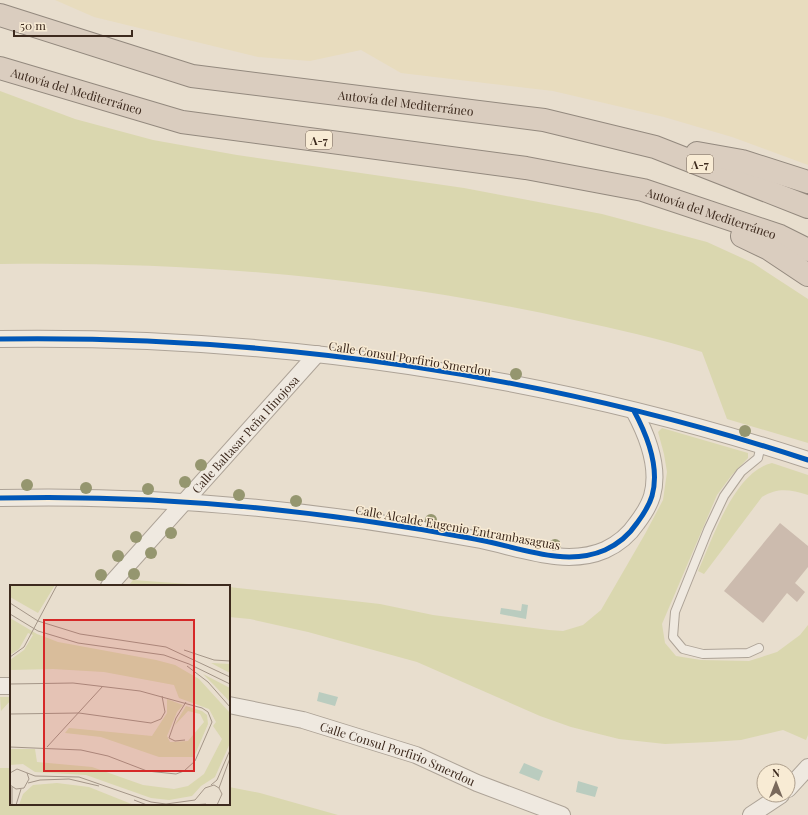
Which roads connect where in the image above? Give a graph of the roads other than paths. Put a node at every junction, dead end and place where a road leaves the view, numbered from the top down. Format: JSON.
{"nodes":[{"id":1,"x":0,"y":15,"type":"edge"},
{"id":2,"x":0,"y":68,"type":"edge"},
{"id":3,"x":655,"y":147,"type":"junction"},
{"id":4,"x":808,"y":182,"type":"edge"},
{"id":5,"x":643,"y":190,"type":"junction"},
{"id":6,"x":808,"y":207,"type":"edge"},
{"id":7,"x":808,"y":250,"type":"edge"},
{"id":8,"x":808,"y":275,"type":"edge"},
{"id":9,"x":0,"y":339,"type":"edge"},
{"id":10,"x":317,"y":354,"type":"junction"},
{"id":11,"x":634,"y":411,"type":"junction"},
{"id":12,"x":761,"y":445,"type":"junction"},
{"id":13,"x":808,"y":460,"type":"edge"},
{"id":14,"x":0,"y":498,"type":"edge"},
{"id":15,"x":186,"y":502,"type":"junction"},
{"id":16,"x":110,"y":585,"type":"edge"},
{"id":17,"x":759,"y":648,"type":"dead end"},
{"id":18,"x":230,"y":705,"type":"edge"},
{"id":19,"x":808,"y":767,"type":"edge"},
{"id":20,"x":796,"y":780,"type":"edge"},
{"id":21,"x":769,"y":803,"type":"edge"},
{"id":22,"x":562,"y":815,"type":"edge"},
{"id":23,"x":751,"y":815,"type":"edge"}],
"edges":[{"from":1,"to":3,"type":"highway","name":"Autovía del Mediterráneo","number":"A-7"},
{"from":2,"to":5,"type":"highway","name":"Autovía del Mediterráneo","number":"A-7"},
{"from":3,"to":4,"type":"highway"},
{"from":3,"to":6,"type":"highway","name":"Autovía del Mediterráneo","number":"A-7"},
{"from":5,"to":7,"type":"highway","name":"Autovía del Mediterráneo","number":"A-7"},
{"from":5,"to":8,"type":"highway"},
{"from":9,"to":10,"type":"street","name":"Calle Consul Porfirio Smerdou"},
{"from":10,"to":11,"type":"street","name":"Calle Consul Porfirio Smerdou"},
{"from":10,"to":15,"type":"street","name":"Calle Baltasar Peña Hinojosa"},
{"from":11,"to":12,"type":"street","name":"Calle Consul Porfirio Smerdou"},
{"from":11,"to":15,"type":"street","name":"Calle Alcalde Eugenio Entrambasaguas"},
{"from":12,"to":13,"type":"street","name":"Calle Consul Porfirio Smerdou"},
{"from":12,"to":17,"type":"lane"},
{"from":14,"to":15,"type":"street","name":"Calle Alcalde Eugenio Entrambasaguas"},
{"from":15,"to":16,"type":"street","name":"Calle Baltasar Peña Hinojosa"},
{"from":18,"to":22,"type":"street","name":"Calle Consul Porfirio Smerdou"},
{"from":19,"to":20,"type":"street"},
{"from":21,"to":23,"type":"street"}]}
